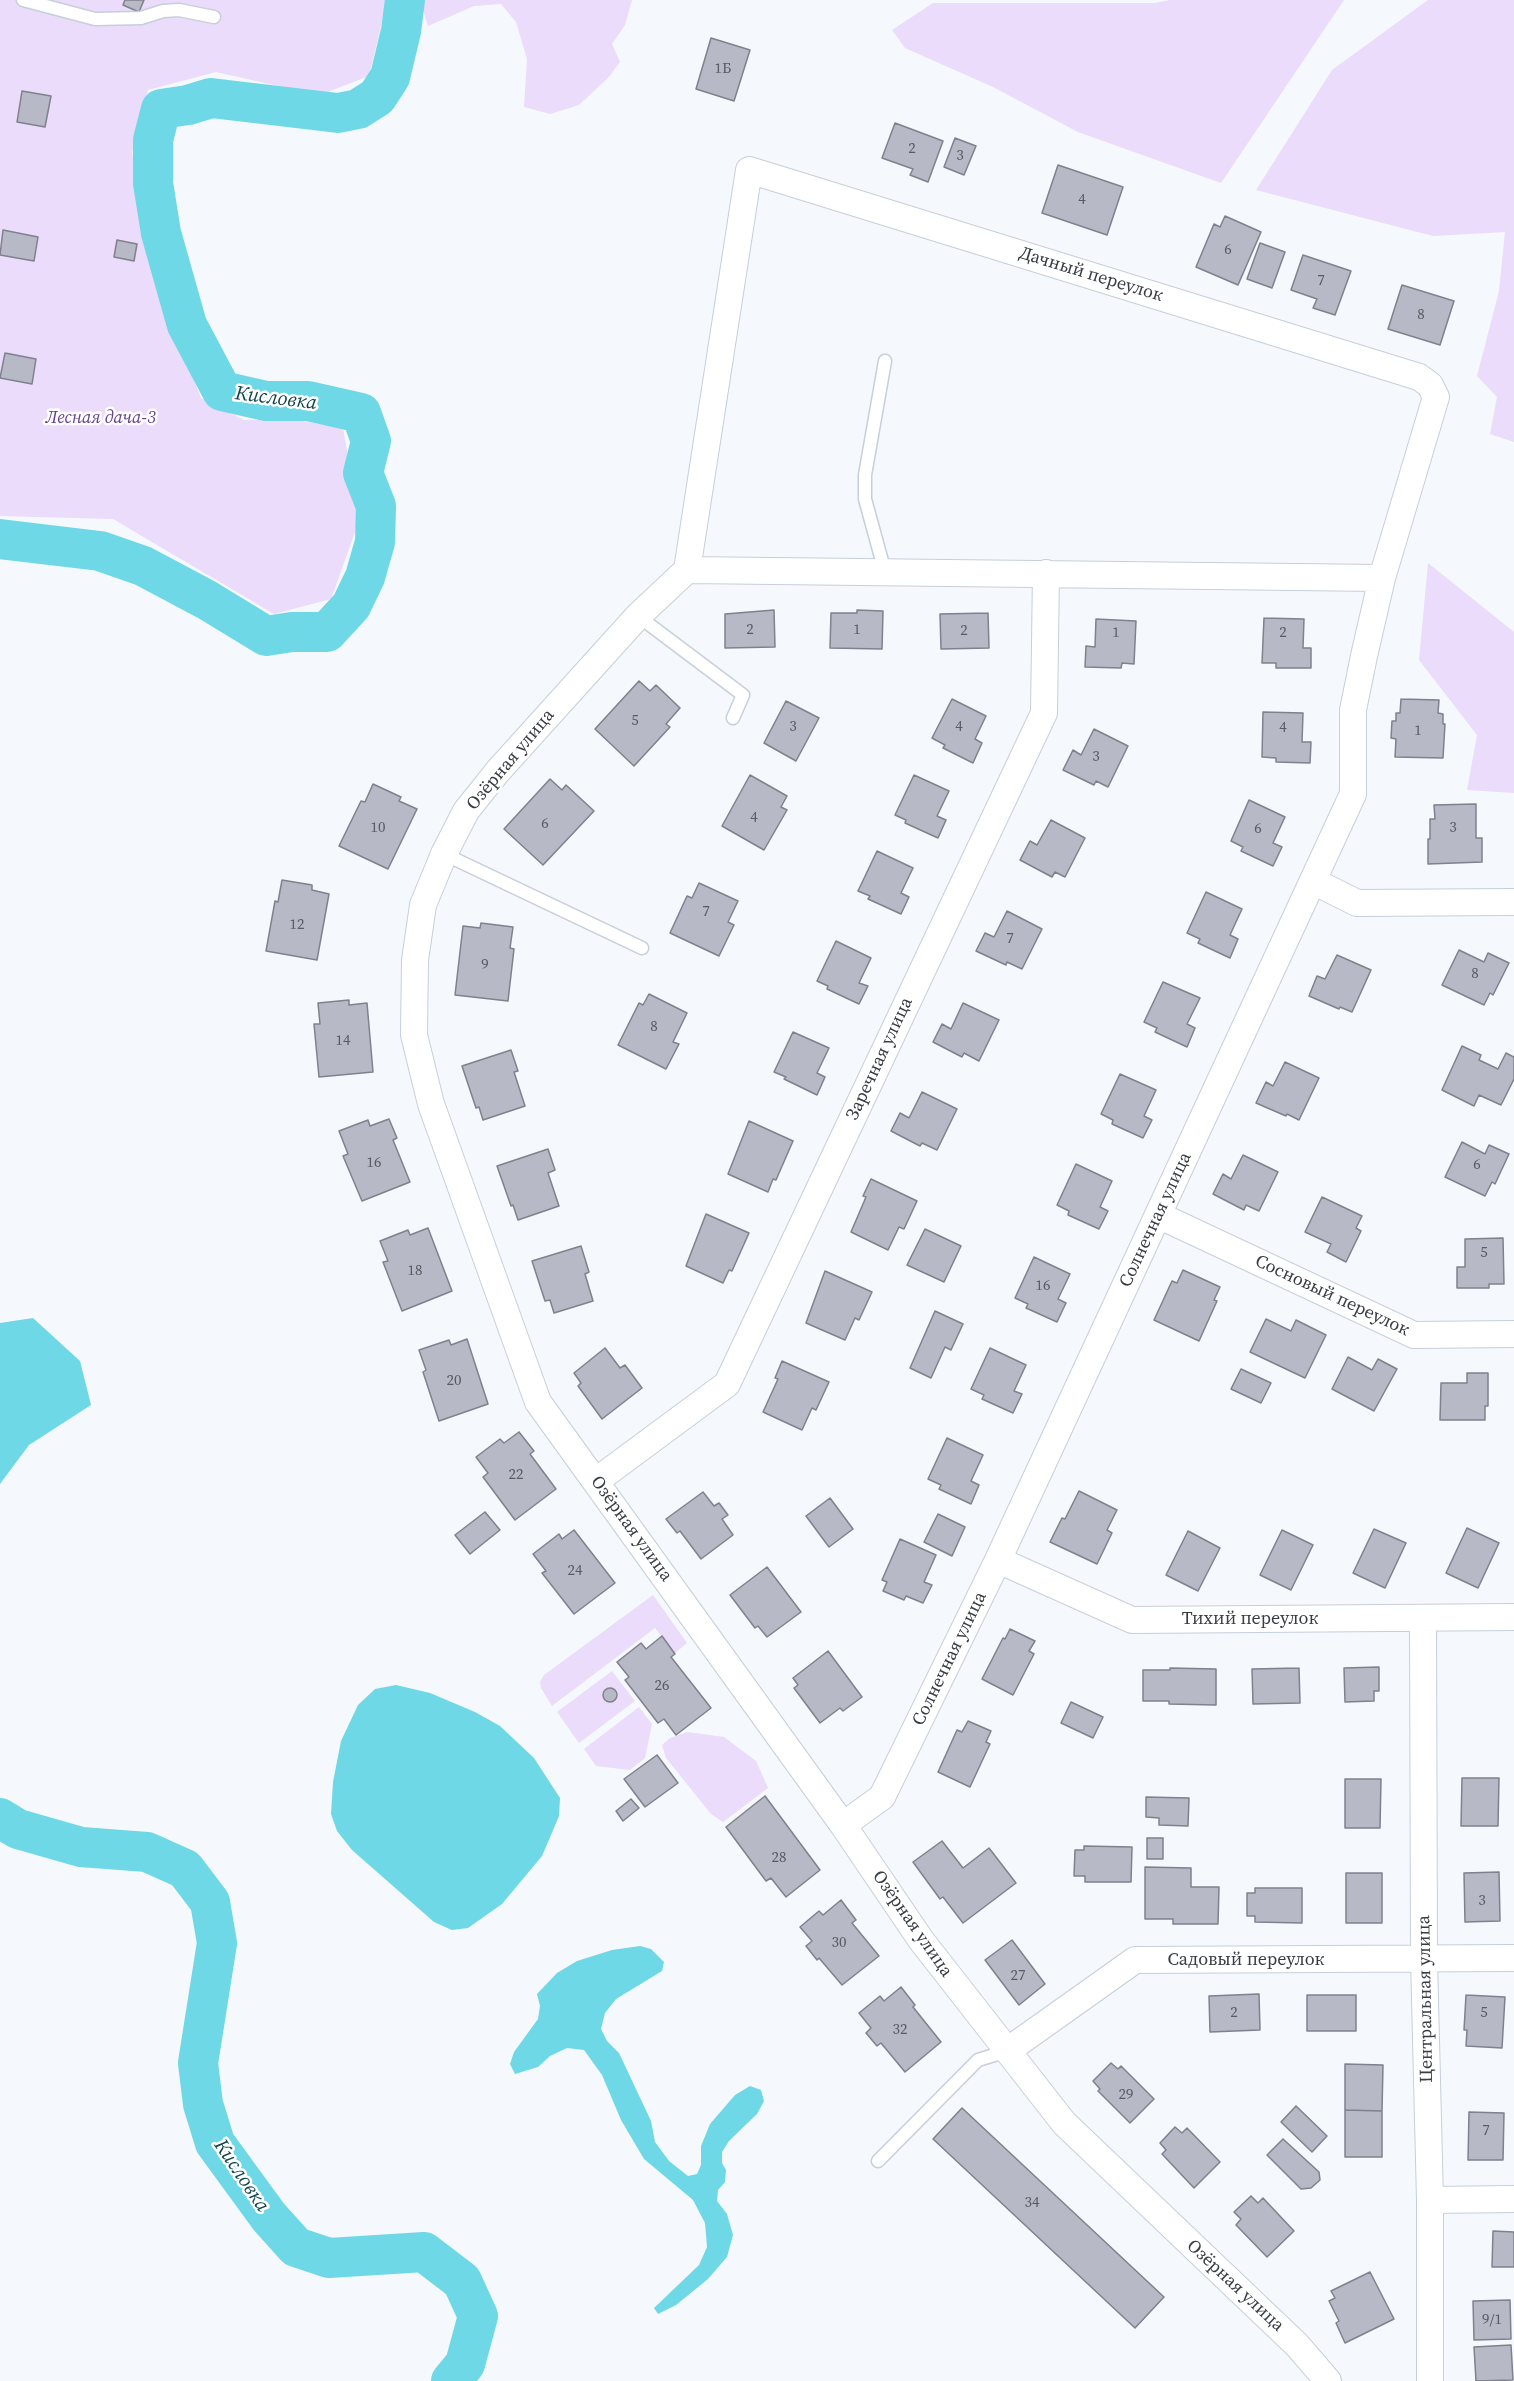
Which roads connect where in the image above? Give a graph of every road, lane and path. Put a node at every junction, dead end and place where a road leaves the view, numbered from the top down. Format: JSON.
{"nodes":[{"id":1,"x":23,"y":0,"type":"edge"},
{"id":2,"x":214,"y":17,"type":"dead end"},
{"id":3,"x":885,"y":361,"type":"dead end"},
{"id":4,"x":1430,"y":385,"type":"joint"},
{"id":5,"x":687,"y":570,"type":"junction"},
{"id":6,"x":885,"y":572,"type":"junction"},
{"id":7,"x":1046,"y":573,"type":"junction"},
{"id":8,"x":1382,"y":578,"type":"junction"},
{"id":9,"x":638,"y":616,"type":"junction"},
{"id":10,"x":733,"y":718,"type":"dead end"},
{"id":11,"x":444,"y":854,"type":"junction"},
{"id":12,"x":1313,"y":881,"type":"junction"},
{"id":13,"x":1514,"y":902,"type":"edge"},
{"id":14,"x":642,"y":948,"type":"dead end"},
{"id":15,"x":1158,"y":1215,"type":"junction"},
{"id":16,"x":1514,"y":1334,"type":"edge"},
{"id":17,"x":596,"y":1480,"type":"junction"},
{"id":18,"x":998,"y":1560,"type":"junction"},
{"id":19,"x":1514,"y":1617,"type":"edge"},
{"id":20,"x":1423,"y":1618,"type":"junction"},
{"id":21,"x":843,"y":1825,"type":"junction"},
{"id":22,"x":1514,"y":1958,"type":"edge"},
{"id":23,"x":1424,"y":1959,"type":"junction"},
{"id":24,"x":1007,"y":2052,"type":"junction"},
{"id":25,"x":878,"y":2161,"type":"dead end"},
{"id":26,"x":1514,"y":2199,"type":"edge"},
{"id":27,"x":1430,"y":2200,"type":"junction"},
{"id":28,"x":1329,"y":2381,"type":"edge"},
{"id":29,"x":1430,"y":2381,"type":"edge"}],
"edges":[{"from":1,"to":2,"type":"lane"},
{"from":3,"to":6,"type":"lane"},
{"from":4,"to":5,"type":"street","name":"Дачный переулок"},
{"from":4,"to":8,"type":"street","name":"Солнечная улица"},
{"from":5,"to":6,"type":"street"},
{"from":5,"to":9,"type":"street","name":"Озёрная улица"},
{"from":6,"to":7,"type":"street"},
{"from":7,"to":8,"type":"street"},
{"from":7,"to":17,"type":"street","name":"Заречная улица"},
{"from":8,"to":12,"type":"street","name":"Солнечная улица"},
{"from":9,"to":10,"type":"lane"},
{"from":9,"to":11,"type":"street","name":"Озёрная улица"},
{"from":11,"to":14,"type":"lane"},
{"from":11,"to":17,"type":"street","name":"Озёрная улица"},
{"from":12,"to":13,"type":"street"},
{"from":12,"to":15,"type":"street","name":"Солнечная улица"},
{"from":15,"to":16,"type":"street","name":"Сосновый переулок"},
{"from":15,"to":18,"type":"street","name":"Солнечная улица"},
{"from":17,"to":21,"type":"street","name":"Озёрная улица"},
{"from":18,"to":20,"type":"street","name":"Тихий переулок"},
{"from":18,"to":21,"type":"street","name":"Солнечная улица"},
{"from":19,"to":20,"type":"street","name":"Тихий переулок"},
{"from":20,"to":23,"type":"street","name":"Центральная улица"},
{"from":21,"to":24,"type":"street","name":"Озёрная улица"},
{"from":22,"to":23,"type":"street","name":"Садовый переулок"},
{"from":23,"to":24,"type":"street","name":"Садовый переулок"},
{"from":23,"to":27,"type":"street","name":"Центральная улица"},
{"from":24,"to":25,"type":"lane"},
{"from":24,"to":28,"type":"street","name":"Озёрная улица"},
{"from":26,"to":27,"type":"street"},
{"from":27,"to":29,"type":"street","name":"Центральная улица"}]}
